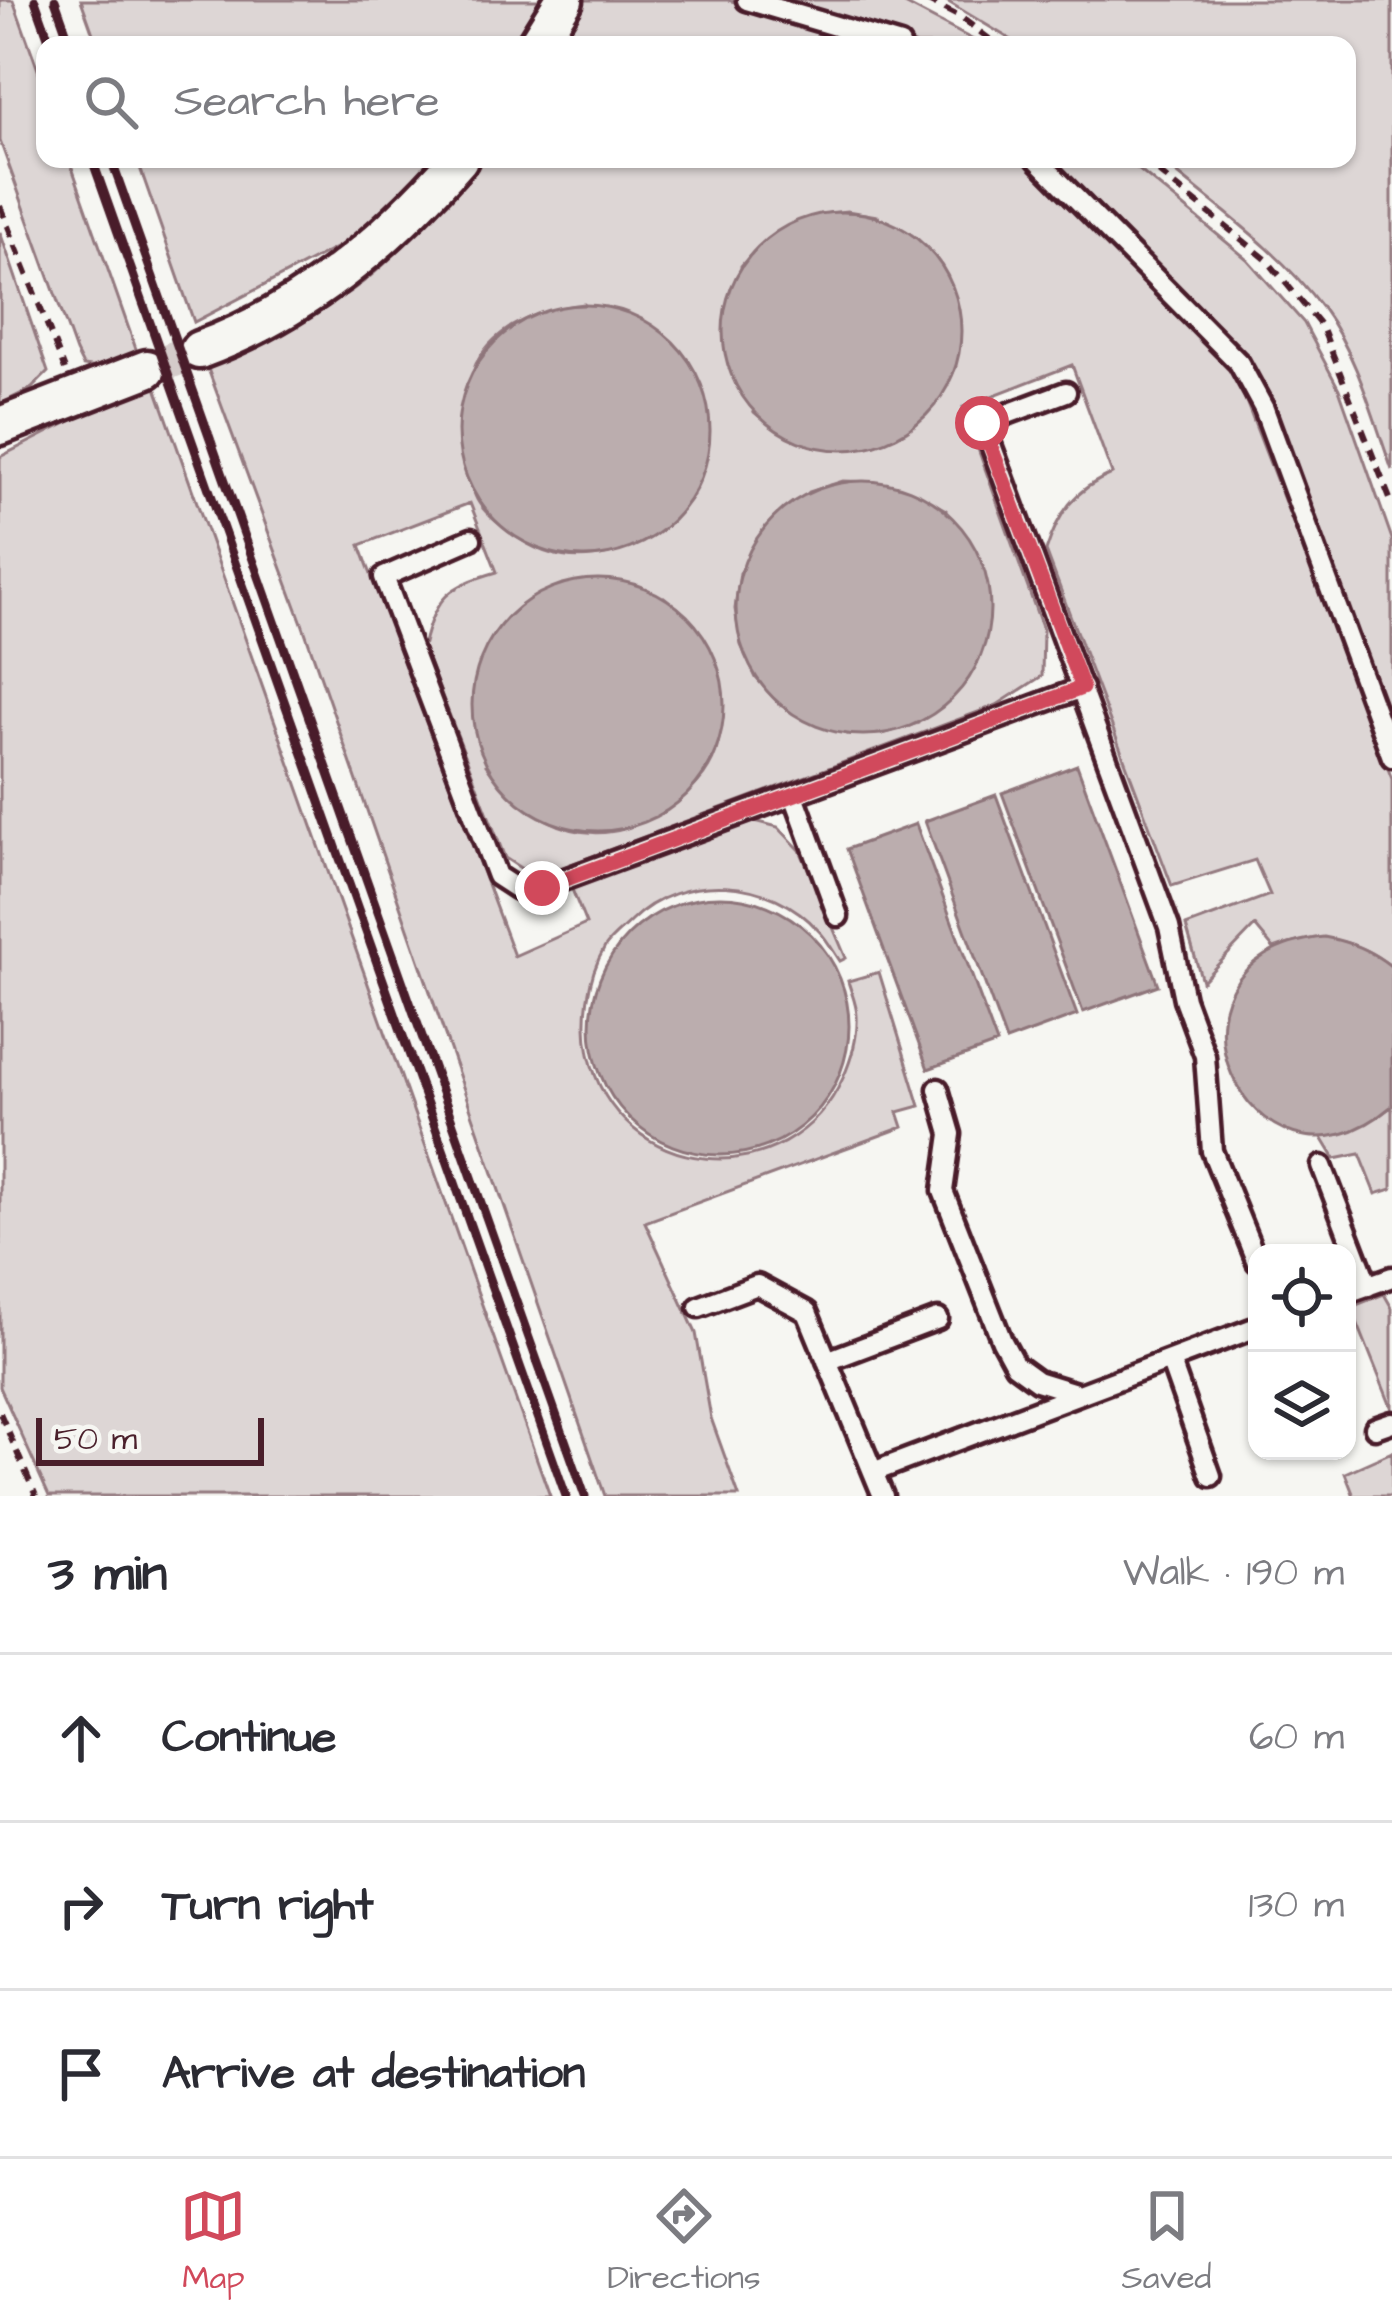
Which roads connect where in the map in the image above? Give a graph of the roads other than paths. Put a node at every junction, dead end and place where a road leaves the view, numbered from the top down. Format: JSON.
{"nodes":[{"id":1,"x":564,"y":0,"type":"edge"},
{"id":2,"x":747,"y":0,"type":"edge"},
{"id":3,"x":542,"y":36,"type":"edge"},
{"id":4,"x":869,"y":36,"type":"edge"},
{"id":5,"x":451,"y":168,"type":"edge"},
{"id":6,"x":1046,"y":168,"type":"edge"},
{"id":7,"x":200,"y":350,"type":"tunnel mouth"},
{"id":8,"x":147,"y":369,"type":"tunnel mouth"},
{"id":9,"x":1066,"y":392,"type":"dead end"},
{"id":10,"x":0,"y":426,"type":"edge"},
{"id":11,"x":471,"y":539,"type":"dead end"},
{"id":12,"x":1082,"y":688,"type":"junction"},
{"id":13,"x":1392,"y":757,"type":"edge"},
{"id":14,"x":794,"y":795,"type":"junction"},
{"id":15,"x":838,"y":916,"type":"dead end"},
{"id":16,"x":938,"y":1089,"type":"dead end"},
{"id":17,"x":1322,"y":1166,"type":"dead end"},
{"id":18,"x":1250,"y":1244,"type":"edge"},
{"id":19,"x":1392,"y":1276,"type":"edge"},
{"id":20,"x":1368,"y":1286,"type":"junction"},
{"id":21,"x":1356,"y":1291,"type":"edge"},
{"id":22,"x":699,"y":1306,"type":"dead end"},
{"id":23,"x":938,"y":1319,"type":"dead end"},
{"id":24,"x":1248,"y":1330,"type":"edge"},
{"id":25,"x":1170,"y":1360,"type":"junction"},
{"id":26,"x":827,"y":1361,"type":"junction"},
{"id":27,"x":1079,"y":1394,"type":"junction"},
{"id":28,"x":872,"y":1472,"type":"junction"},
{"id":29,"x":1211,"y":1476,"type":"dead end"},
{"id":30,"x":883,"y":1496,"type":"edge"}],
"edges":[{"from":1,"to":3,"type":"street"},
{"from":2,"to":4,"type":"lane"},
{"from":5,"to":7,"type":"street"},
{"from":6,"to":13,"type":"lane"},
{"from":8,"to":10,"type":"street"},
{"from":9,"to":12,"type":"lane"},
{"from":11,"to":14,"type":"lane"},
{"from":12,"to":14,"type":"lane"},
{"from":12,"to":18,"type":"lane"},
{"from":14,"to":15,"type":"lane"},
{"from":16,"to":27,"type":"lane"},
{"from":17,"to":20,"type":"lane"},
{"from":19,"to":20,"type":"lane"},
{"from":20,"to":21,"type":"lane"},
{"from":22,"to":26,"type":"lane"},
{"from":23,"to":26,"type":"lane"},
{"from":24,"to":25,"type":"lane"},
{"from":25,"to":27,"type":"lane"},
{"from":25,"to":29,"type":"lane"},
{"from":26,"to":28,"type":"lane"},
{"from":27,"to":28,"type":"lane"},
{"from":28,"to":30,"type":"lane"}]}
